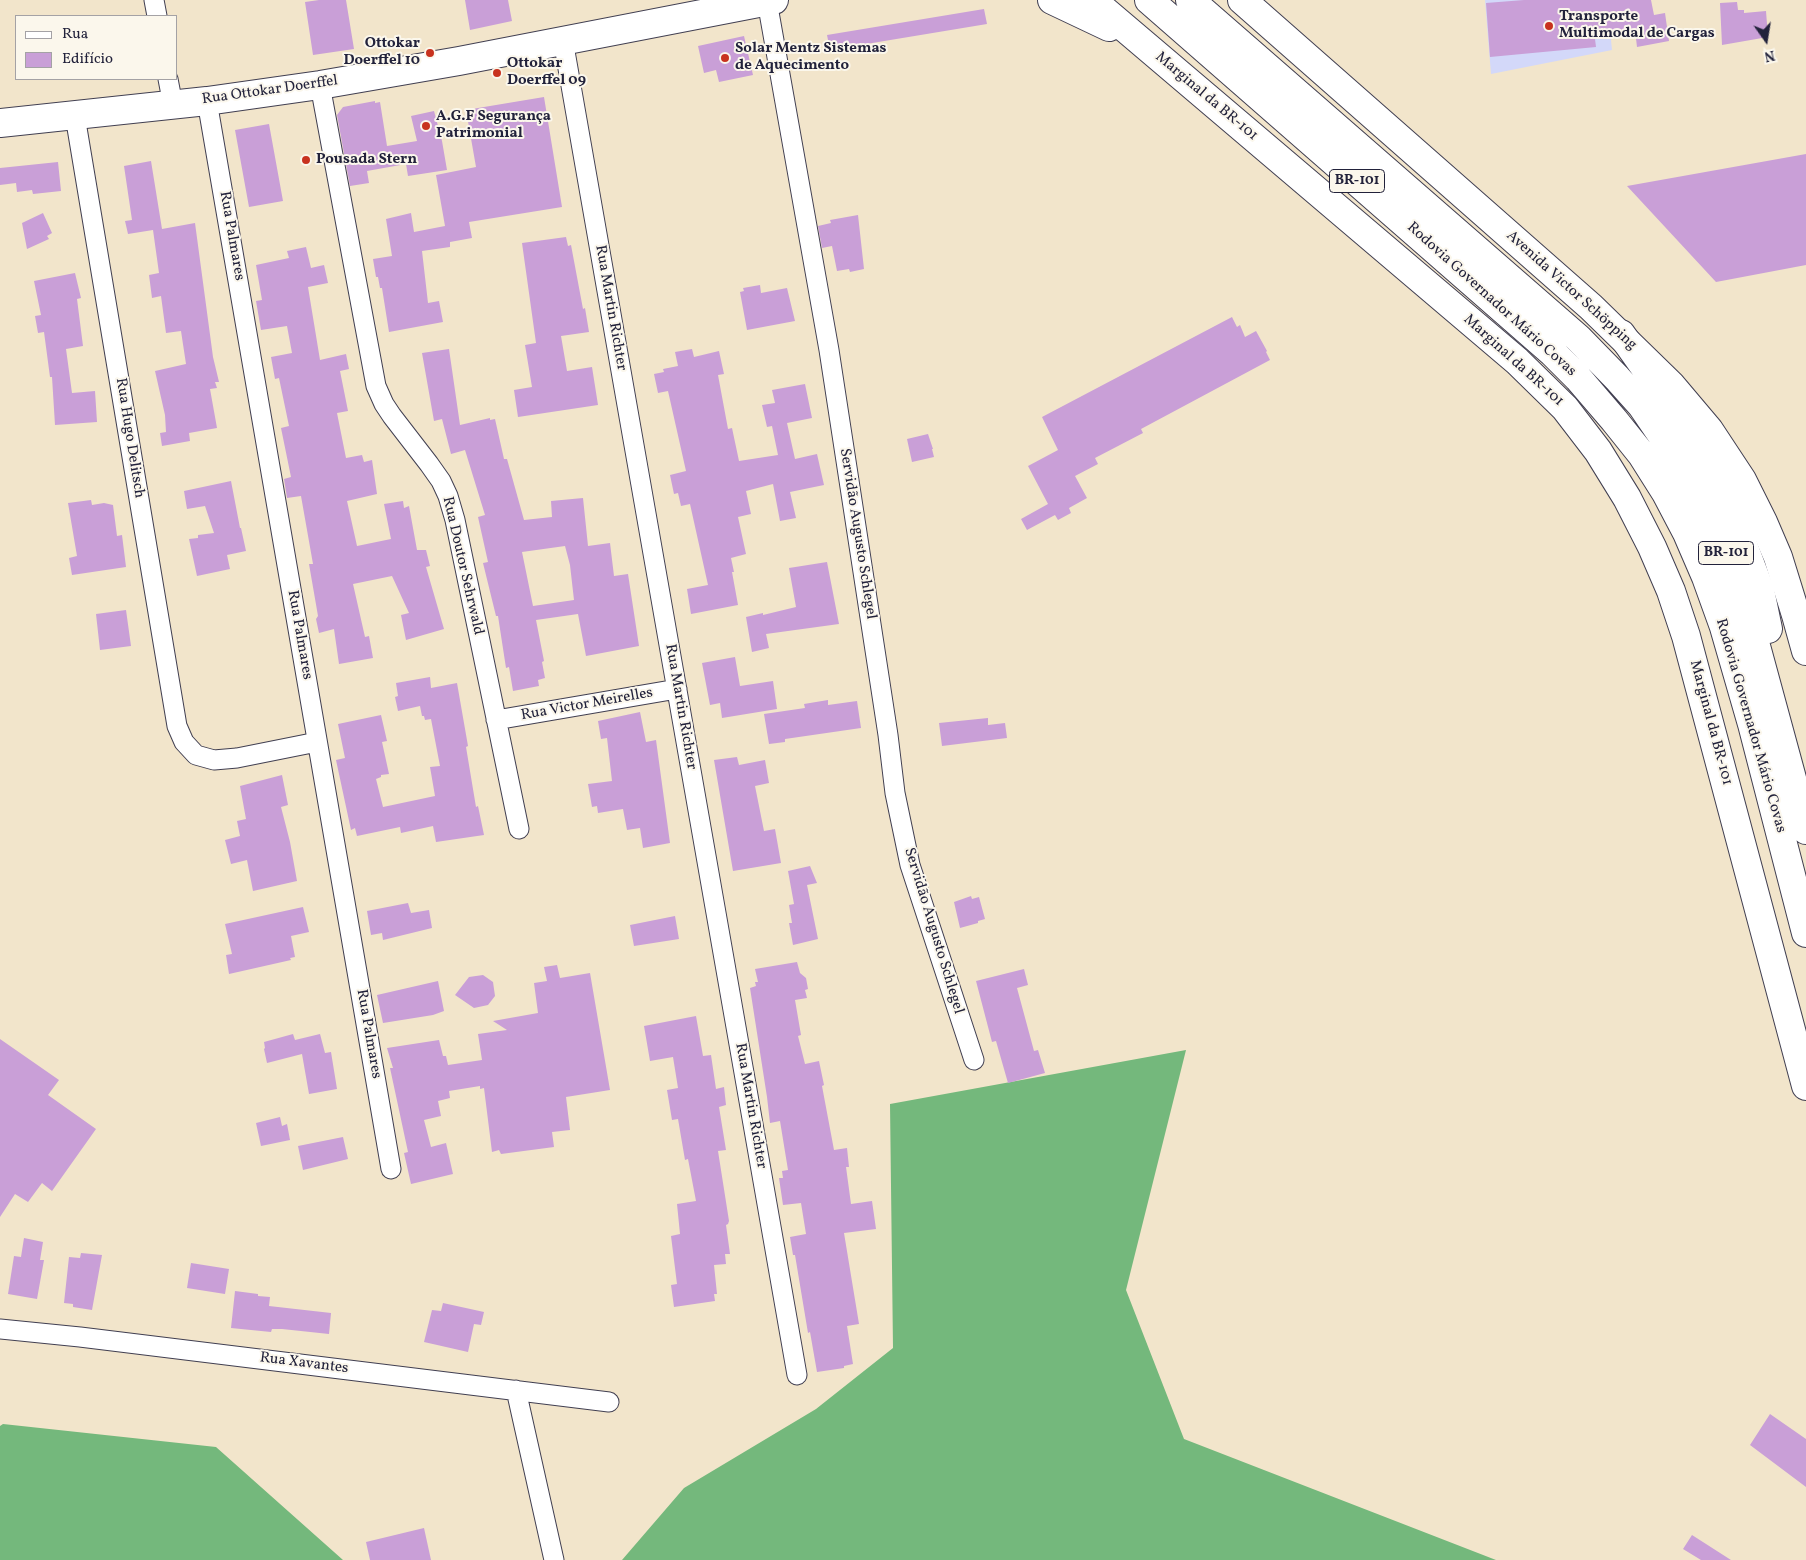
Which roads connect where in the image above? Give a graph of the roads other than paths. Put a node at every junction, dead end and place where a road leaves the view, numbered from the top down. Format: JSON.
{"nodes":[{"id":1,"x":154,"y":0,"type":"edge"},
{"id":2,"x":1052,"y":0,"type":"edge"},
{"id":3,"x":1092,"y":0,"type":"edge"},
{"id":4,"x":1190,"y":0,"type":"edge"},
{"id":5,"x":1242,"y":0,"type":"edge"},
{"id":6,"x":1268,"y":0,"type":"edge"},
{"id":7,"x":770,"y":1,"type":"edge"},
{"id":8,"x":1155,"y":5,"type":"edge"},
{"id":9,"x":157,"y":15,"type":"edge"},
{"id":10,"x":563,"y":40,"type":"junction"},
{"id":11,"x":1143,"y":43,"type":"junction"},
{"id":12,"x":1330,"y":77,"type":"junction"},
{"id":13,"x":320,"y":85,"type":"junction"},
{"id":14,"x":171,"y":92,"type":"edge"},
{"id":15,"x":207,"y":101,"type":"junction"},
{"id":16,"x":75,"y":116,"type":"junction"},
{"id":17,"x":0,"y":123,"type":"edge"},
{"id":18,"x":1621,"y":334,"type":"junction"},
{"id":19,"x":1806,"y":651,"type":"edge"},
{"id":20,"x":677,"y":689,"type":"junction"},
{"id":21,"x":496,"y":720,"type":"junction"},
{"id":22,"x":318,"y":742,"type":"junction"},
{"id":23,"x":1803,"y":817,"type":"edge"},
{"id":24,"x":519,"y":829,"type":"dead end"},
{"id":25,"x":1806,"y":933,"type":"edge"},
{"id":26,"x":974,"y":1060,"type":"dead end"},
{"id":27,"x":1806,"y":1086,"type":"edge"},
{"id":28,"x":391,"y":1170,"type":"dead end"},
{"id":29,"x":0,"y":1329,"type":"edge"},
{"id":30,"x":797,"y":1375,"type":"dead end"},
{"id":31,"x":516,"y":1390,"type":"junction"},
{"id":32,"x":609,"y":1402,"type":"dead end"},
{"id":33,"x":554,"y":1560,"type":"edge"}],
"edges":[{"from":1,"to":9,"type":"street"},
{"from":2,"to":11,"type":"main road"},
{"from":3,"to":11,"type":"main road","name":"Marginal da BR-101"},
{"from":4,"to":23,"type":"main road","name":"Rodovia Governador Mário Covas","number":"BR-101"},
{"from":5,"to":12,"type":"main road","name":"Avenida Victor Schöpping"},
{"from":6,"to":12,"type":"main road"},
{"from":7,"to":10,"type":"main road","name":"Rua Ottokar Doerffel"},
{"from":7,"to":26,"type":"street","name":"Servidão Augusto Schlegel"},
{"from":8,"to":25,"type":"main road","name":"Rodovia Governador Mário Covas","number":"BR-101"},
{"from":10,"to":13,"type":"main road","name":"Rua Ottokar Doerffel"},
{"from":10,"to":20,"type":"street","name":"Rua Martin Richter"},
{"from":11,"to":27,"type":"main road","name":"Marginal da BR-101"},
{"from":12,"to":18,"type":"main road","name":"Avenida Victor Schöpping"},
{"from":13,"to":15,"type":"main road","name":"Rua Ottokar Doerffel"},
{"from":13,"to":21,"type":"street","name":"Rua Doutor Sehrwald"},
{"from":14,"to":15,"type":"main road","name":"Rua Ottokar Doerffel"},
{"from":14,"to":16,"type":"main road","name":"Rua Ottokar Doerffel"},
{"from":15,"to":22,"type":"street","name":"Rua Palmares"},
{"from":16,"to":17,"type":"main road","name":"Rua Ottokar Doerffel"},
{"from":16,"to":22,"type":"street","name":"Rua Hugo Delitsch"},
{"from":18,"to":19,"type":"main road","name":"Avenida Victor Schöpping"},
{"from":18,"to":23,"type":"main road"},
{"from":20,"to":21,"type":"street","name":"Rua Victor Meirelles"},
{"from":20,"to":30,"type":"street","name":"Rua Martin Richter"},
{"from":21,"to":24,"type":"street","name":"Rua Doutor Sehrwald"},
{"from":22,"to":28,"type":"street","name":"Rua Palmares"},
{"from":29,"to":31,"type":"street","name":"Rua Xavantes"},
{"from":31,"to":32,"type":"street","name":"Rua Xavantes"},
{"from":31,"to":33,"type":"street"}]}
